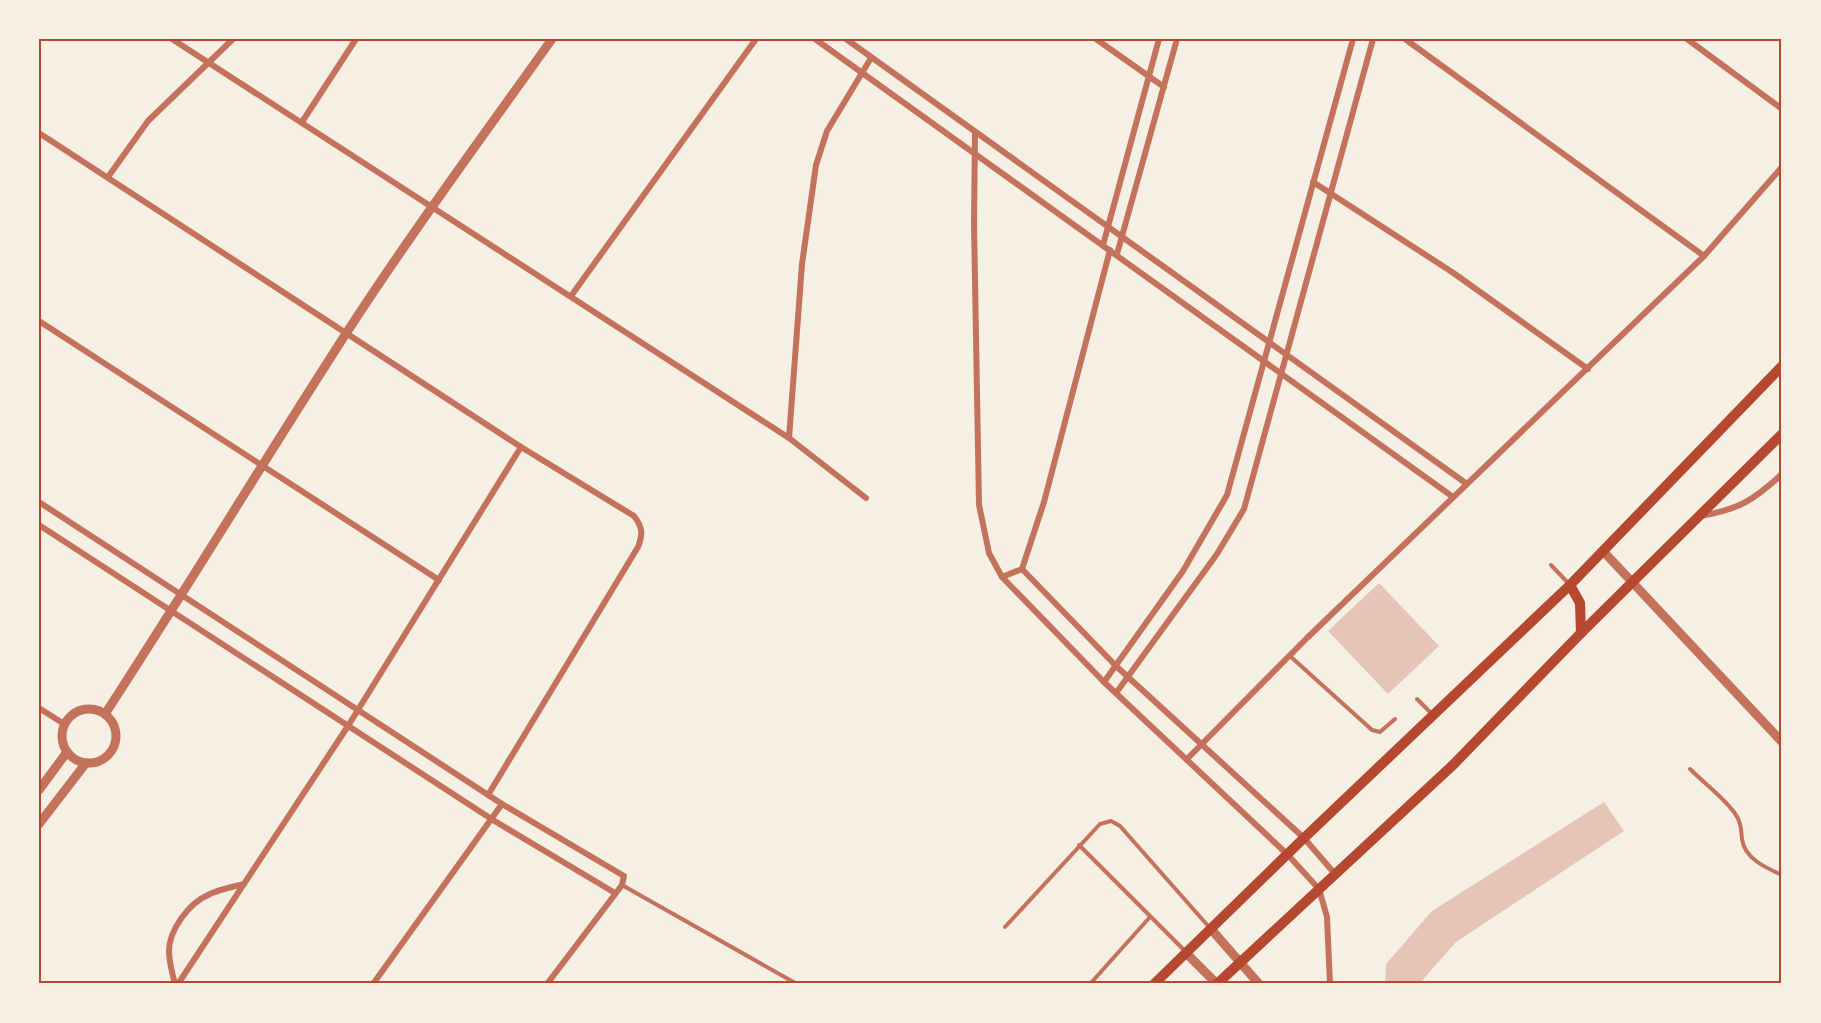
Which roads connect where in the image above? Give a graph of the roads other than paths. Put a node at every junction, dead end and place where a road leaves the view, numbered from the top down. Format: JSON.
{"nodes":[{"id":1,"x":172,"y":39,"type":"edge"},
{"id":2,"x":233,"y":39,"type":"edge"},
{"id":3,"x":356,"y":39,"type":"edge"},
{"id":4,"x":552,"y":39,"type":"edge"},
{"id":5,"x":756,"y":39,"type":"edge"},
{"id":6,"x":815,"y":39,"type":"edge"},
{"id":7,"x":846,"y":39,"type":"edge"},
{"id":8,"x":1096,"y":39,"type":"edge"},
{"id":9,"x":1159,"y":39,"type":"edge"},
{"id":10,"x":1177,"y":39,"type":"edge"},
{"id":11,"x":1353,"y":39,"type":"edge"},
{"id":12,"x":1373,"y":39,"type":"edge"},
{"id":13,"x":1405,"y":39,"type":"edge"},
{"id":14,"x":1687,"y":39,"type":"edge"},
{"id":15,"x":871,"y":58,"type":"junction"},
{"id":16,"x":208,"y":61,"type":"junction"},
{"id":17,"x":860,"y":73,"type":"junction"},
{"id":18,"x":1148,"y":77,"type":"junction"},
{"id":19,"x":1164,"y":87,"type":"junction"},
{"id":20,"x":1782,"y":109,"type":"edge"},
{"id":21,"x":302,"y":122,"type":"junction"},
{"id":22,"x":39,"y":133,"type":"edge"},
{"id":23,"x":975,"y":133,"type":"junction"},
{"id":24,"x":973,"y":153,"type":"junction"},
{"id":25,"x":1782,"y":167,"type":"edge"},
{"id":26,"x":108,"y":177,"type":"junction"},
{"id":27,"x":1313,"y":182,"type":"junction"},
{"id":28,"x":1332,"y":194,"type":"junction"},
{"id":29,"x":433,"y":205,"type":"junction"},
{"id":30,"x":1108,"y":226,"type":"junction"},
{"id":31,"x":1122,"y":236,"type":"junction"},
{"id":32,"x":1103,"y":245,"type":"junction"},
{"id":33,"x":1114,"y":252,"type":"junction"},
{"id":34,"x":1704,"y":256,"type":"junction"},
{"id":35,"x":571,"y":296,"type":"junction"},
{"id":36,"x":39,"y":321,"type":"edge"},
{"id":37,"x":347,"y":331,"type":"junction"},
{"id":38,"x":1270,"y":342,"type":"junction"},
{"id":39,"x":1288,"y":355,"type":"junction"},
{"id":40,"x":1264,"y":363,"type":"junction"},
{"id":41,"x":1782,"y":366,"type":"edge"},
{"id":42,"x":1588,"y":369,"type":"junction"},
{"id":43,"x":1282,"y":375,"type":"junction"},
{"id":44,"x":1782,"y":434,"type":"edge"},
{"id":45,"x":789,"y":438,"type":"junction"},
{"id":46,"x":521,"y":447,"type":"junction"},
{"id":47,"x":265,"y":465,"type":"junction"},
{"id":48,"x":1782,"y":474,"type":"edge"},
{"id":49,"x":1467,"y":484,"type":"junction"},
{"id":50,"x":866,"y":498,"type":"dead end"},
{"id":51,"x":1453,"y":498,"type":"junction"},
{"id":52,"x":39,"y":502,"type":"edge"},
{"id":53,"x":1700,"y":516,"type":"junction"},
{"id":54,"x":39,"y":525,"type":"edge"},
{"id":55,"x":1603,"y":551,"type":"junction"},
{"id":56,"x":1551,"y":565,"type":"dead end"},
{"id":57,"x":1023,"y":569,"type":"junction"},
{"id":58,"x":1002,"y":577,"type":"junction"},
{"id":59,"x":439,"y":580,"type":"junction"},
{"id":60,"x":1632,"y":583,"type":"junction"},
{"id":61,"x":1570,"y":585,"type":"junction"},
{"id":62,"x":182,"y":596,"type":"junction"},
{"id":63,"x":172,"y":611,"type":"junction"},
{"id":64,"x":1581,"y":633,"type":"junction"},
{"id":65,"x":1289,"y":655,"type":"junction"},
{"id":66,"x":1116,"y":666,"type":"junction"},
{"id":67,"x":1128,"y":677,"type":"junction"},
{"id":68,"x":1104,"y":682,"type":"junction"},
{"id":69,"x":1116,"y":693,"type":"junction"},
{"id":70,"x":1417,"y":699,"type":"dead end"},
{"id":71,"x":39,"y":708,"type":"edge"},
{"id":72,"x":358,"y":709,"type":"junction"},
{"id":73,"x":105,"y":714,"type":"junction"},
{"id":74,"x":1433,"y":716,"type":"junction"},
{"id":75,"x":1395,"y":719,"type":"dead end"},
{"id":76,"x":64,"y":724,"type":"junction"},
{"id":77,"x":348,"y":726,"type":"junction"},
{"id":78,"x":1782,"y":742,"type":"edge"},
{"id":79,"x":1203,"y":744,"type":"junction"},
{"id":80,"x":68,"y":752,"type":"junction"},
{"id":81,"x":1188,"y":758,"type":"junction"},
{"id":82,"x":86,"y":763,"type":"junction"},
{"id":83,"x":1690,"y":769,"type":"dead end"},
{"id":84,"x":39,"y":790,"type":"edge"},
{"id":85,"x":488,"y":795,"type":"junction"},
{"id":86,"x":502,"y":804,"type":"junction"},
{"id":87,"x":492,"y":820,"type":"junction"},
{"id":88,"x":39,"y":824,"type":"edge"},
{"id":89,"x":1304,"y":838,"type":"junction"},
{"id":90,"x":1079,"y":845,"type":"junction"},
{"id":91,"x":1287,"y":854,"type":"junction"},
{"id":92,"x":1335,"y":874,"type":"junction"},
{"id":93,"x":1782,"y":875,"type":"edge"},
{"id":94,"x":244,"y":884,"type":"junction"},
{"id":95,"x":622,"y":885,"type":"junction"},
{"id":96,"x":1319,"y":889,"type":"junction"},
{"id":97,"x":615,"y":893,"type":"junction"},
{"id":98,"x":1150,"y":917,"type":"junction"},
{"id":99,"x":1005,"y":927,"type":"dead end"},
{"id":100,"x":1211,"y":929,"type":"junction"},
{"id":101,"x":1186,"y":953,"type":"junction"},
{"id":102,"x":1239,"y":963,"type":"junction"},
{"id":103,"x":177,"y":984,"type":"edge"},
{"id":104,"x":373,"y":984,"type":"edge"},
{"id":105,"x":548,"y":984,"type":"edge"},
{"id":106,"x":797,"y":984,"type":"edge"},
{"id":107,"x":1090,"y":984,"type":"edge"},
{"id":108,"x":1154,"y":984,"type":"edge"},
{"id":109,"x":1217,"y":984,"type":"edge"},
{"id":110,"x":1259,"y":984,"type":"edge"},
{"id":111,"x":1330,"y":984,"type":"edge"}],
"edges":[{"from":1,"to":16,"type":"street"},
{"from":2,"to":16,"type":"street"},
{"from":3,"to":21,"type":"street"},
{"from":4,"to":29,"type":"street"},
{"from":5,"to":35,"type":"street"},
{"from":6,"to":17,"type":"street"},
{"from":7,"to":15,"type":"street"},
{"from":8,"to":18,"type":"street"},
{"from":9,"to":18,"type":"street"},
{"from":10,"to":19,"type":"street"},
{"from":11,"to":27,"type":"street"},
{"from":12,"to":28,"type":"street"},
{"from":13,"to":34,"type":"street"},
{"from":14,"to":20,"type":"street"},
{"from":15,"to":17,"type":"street"},
{"from":15,"to":23,"type":"street"},
{"from":16,"to":21,"type":"street"},
{"from":16,"to":26,"type":"street"},
{"from":17,"to":24,"type":"street"},
{"from":17,"to":45,"type":"street"},
{"from":18,"to":19,"type":"street"},
{"from":18,"to":30,"type":"street"},
{"from":19,"to":31,"type":"street"},
{"from":21,"to":29,"type":"street"},
{"from":22,"to":26,"type":"street"},
{"from":23,"to":24,"type":"street"},
{"from":23,"to":30,"type":"street"},
{"from":24,"to":32,"type":"street"},
{"from":24,"to":58,"type":"street"},
{"from":25,"to":34,"type":"street"},
{"from":26,"to":37,"type":"street"},
{"from":27,"to":28,"type":"street"},
{"from":27,"to":38,"type":"street"},
{"from":28,"to":39,"type":"street"},
{"from":28,"to":42,"type":"street"},
{"from":29,"to":35,"type":"street"},
{"from":29,"to":37,"type":"street"},
{"from":30,"to":31,"type":"street"},
{"from":30,"to":32,"type":"street"},
{"from":31,"to":33,"type":"street"},
{"from":31,"to":38,"type":"street"},
{"from":32,"to":33,"type":"street"},
{"from":33,"to":40,"type":"street"},
{"from":33,"to":57,"type":"street"},
{"from":34,"to":42,"type":"street"},
{"from":35,"to":45,"type":"street"},
{"from":36,"to":47,"type":"street"},
{"from":37,"to":46,"type":"street"},
{"from":37,"to":47,"type":"street"},
{"from":38,"to":39,"type":"street"},
{"from":38,"to":40,"type":"street"},
{"from":39,"to":43,"type":"street"},
{"from":39,"to":49,"type":"street"},
{"from":40,"to":43,"type":"street"},
{"from":40,"to":66,"type":"street"},
{"from":41,"to":55,"type":"main road"},
{"from":42,"to":49,"type":"street"},
{"from":43,"to":51,"type":"street"},
{"from":43,"to":67,"type":"street"},
{"from":44,"to":53,"type":"main road"},
{"from":45,"to":50,"type":"street"},
{"from":46,"to":59,"type":"street"},
{"from":46,"to":85,"type":"street"},
{"from":47,"to":59,"type":"street"},
{"from":47,"to":62,"type":"street"},
{"from":48,"to":53,"type":"street"},
{"from":49,"to":51,"type":"street"},
{"from":51,"to":65,"type":"street"},
{"from":52,"to":62,"type":"street"},
{"from":53,"to":60,"type":"main road"},
{"from":54,"to":63,"type":"street"},
{"from":55,"to":60,"type":"street"},
{"from":55,"to":61,"type":"main road"},
{"from":56,"to":61,"type":"lane"},
{"from":57,"to":58,"type":"street"},
{"from":57,"to":66,"type":"street"},
{"from":58,"to":68,"type":"street"},
{"from":59,"to":72,"type":"street"},
{"from":60,"to":64,"type":"main road"},
{"from":60,"to":78,"type":"street"},
{"from":61,"to":64,"type":"main road"},
{"from":61,"to":74,"type":"main road"},
{"from":62,"to":63,"type":"street"},
{"from":62,"to":72,"type":"street"},
{"from":63,"to":73,"type":"street"},
{"from":63,"to":77,"type":"street"},
{"from":64,"to":92,"type":"main road"},
{"from":65,"to":75,"type":"lane"},
{"from":65,"to":79,"type":"street"},
{"from":66,"to":67,"type":"street"},
{"from":66,"to":68,"type":"street"},
{"from":67,"to":69,"type":"street"},
{"from":67,"to":79,"type":"street"},
{"from":68,"to":69,"type":"street"},
{"from":69,"to":81,"type":"street"},
{"from":70,"to":74,"type":"lane"},
{"from":71,"to":76,"type":"street"},
{"from":72,"to":77,"type":"street"},
{"from":72,"to":85,"type":"street"},
{"from":73,"to":76,"type":"street"},
{"from":73,"to":82,"type":"street"},
{"from":74,"to":89,"type":"main road"},
{"from":76,"to":80,"type":"street"},
{"from":77,"to":87,"type":"street"},
{"from":77,"to":94,"type":"street"},
{"from":79,"to":81,"type":"street"},
{"from":79,"to":89,"type":"street"},
{"from":80,"to":82,"type":"street"},
{"from":80,"to":84,"type":"street"},
{"from":81,"to":91,"type":"street"},
{"from":82,"to":88,"type":"street"},
{"from":83,"to":93,"type":"lane"},
{"from":85,"to":86,"type":"street"},
{"from":86,"to":87,"type":"street"},
{"from":86,"to":95,"type":"street"},
{"from":87,"to":97,"type":"street"},
{"from":87,"to":104,"type":"street"},
{"from":89,"to":91,"type":"main road"},
{"from":89,"to":92,"type":"street"},
{"from":90,"to":98,"type":"lane"},
{"from":90,"to":99,"type":"lane"},
{"from":90,"to":100,"type":"lane"},
{"from":91,"to":96,"type":"street"},
{"from":91,"to":100,"type":"main road"},
{"from":92,"to":96,"type":"main road"},
{"from":94,"to":103,"type":"street"},
{"from":94,"to":103,"type":"street"},
{"from":95,"to":97,"type":"street"},
{"from":95,"to":106,"type":"lane"},
{"from":96,"to":102,"type":"main road"},
{"from":96,"to":111,"type":"street"},
{"from":97,"to":105,"type":"street"},
{"from":98,"to":101,"type":"lane"},
{"from":98,"to":107,"type":"lane"},
{"from":100,"to":101,"type":"main road"},
{"from":100,"to":102,"type":"street"},
{"from":101,"to":108,"type":"main road"},
{"from":101,"to":109,"type":"street"},
{"from":102,"to":109,"type":"main road"},
{"from":102,"to":110,"type":"street"}]}
